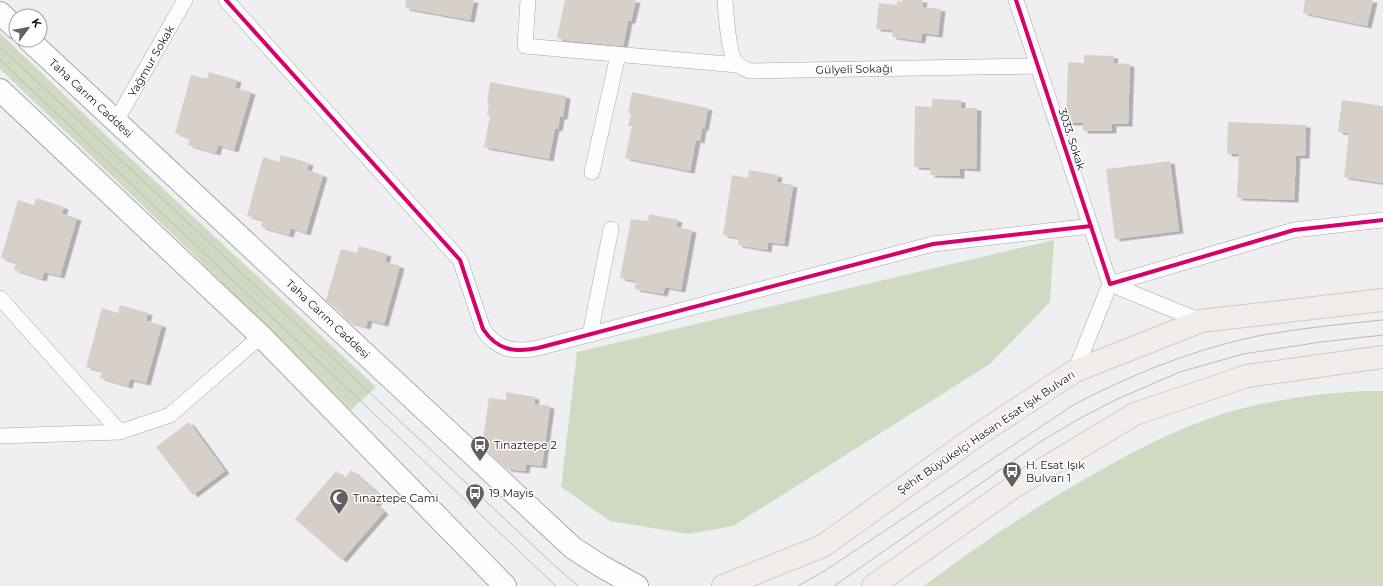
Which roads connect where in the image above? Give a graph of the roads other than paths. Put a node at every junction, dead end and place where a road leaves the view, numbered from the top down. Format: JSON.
{"nodes":[{"id":1,"x":169,"y":0,"type":"edge"},
{"id":2,"x":226,"y":0,"type":"edge"},
{"id":3,"x":528,"y":0,"type":"edge"},
{"id":4,"x":725,"y":0,"type":"edge"},
{"id":5,"x":1016,"y":0,"type":"edge"},
{"id":6,"x":182,"y":6,"type":"edge"},
{"id":7,"x":0,"y":13,"type":"edge"},
{"id":8,"x":8,"y":20,"type":"edge"},
{"id":9,"x":38,"y":48,"type":"edge"},
{"id":10,"x":618,"y":55,"type":"junction"},
{"id":11,"x":738,"y":65,"type":"junction"},
{"id":12,"x":1038,"y":66,"type":"junction"},
{"id":13,"x":0,"y":90,"type":"edge"},
{"id":14,"x":116,"y":121,"type":"junction"},
{"id":15,"x":592,"y":172,"type":"dead end"},
{"id":16,"x":1383,"y":220,"type":"edge"},
{"id":17,"x":1091,"y":226,"type":"junction"},
{"id":18,"x":611,"y":229,"type":"dead end"},
{"id":19,"x":1110,"y":284,"type":"junction"},
{"id":20,"x":0,"y":298,"type":"edge"},
{"id":21,"x":1383,"y":300,"type":"edge"},
{"id":22,"x":1201,"y":321,"type":"junction"},
{"id":23,"x":590,"y":335,"type":"junction"},
{"id":24,"x":261,"y":336,"type":"junction"},
{"id":25,"x":1383,"y":357,"type":"edge"},
{"id":26,"x":1075,"y":371,"type":"junction"},
{"id":27,"x":120,"y":432,"type":"junction"},
{"id":28,"x":0,"y":436,"type":"edge"},
{"id":29,"x":505,"y":586,"type":"edge"},
{"id":30,"x":637,"y":586,"type":"edge"},
{"id":31,"x":723,"y":586,"type":"edge"},
{"id":32,"x":873,"y":586,"type":"edge"}],
"edges":[{"from":1,"to":6,"type":"street"},
{"from":2,"to":23,"type":"street"},
{"from":3,"to":10,"type":"street","name":"Gülyeli Sokağı"},
{"from":4,"to":11,"type":"street"},
{"from":5,"to":12,"type":"street","name":"3033. Sokak"},
{"from":6,"to":14,"type":"street","name":"Yağmur Sokak"},
{"from":7,"to":8,"type":"main road"},
{"from":9,"to":14,"type":"main road","name":"Taha Carım Caddesi"},
{"from":10,"to":11,"type":"street","name":"Gülyeli Sokağı"},
{"from":10,"to":15,"type":"street"},
{"from":11,"to":12,"type":"street","name":"Gülyeli Sokağı"},
{"from":12,"to":17,"type":"street","name":"3033. Sokak"},
{"from":13,"to":24,"type":"main road"},
{"from":14,"to":30,"type":"main road","name":"Taha Carım Caddesi"},
{"from":16,"to":19,"type":"street"},
{"from":17,"to":19,"type":"street","name":"3033. Sokak"},
{"from":17,"to":23,"type":"street"},
{"from":18,"to":23,"type":"street"},
{"from":19,"to":22,"type":"street"},
{"from":19,"to":26,"type":"street"},
{"from":20,"to":27,"type":"street"},
{"from":21,"to":22,"type":"main road","name":"Şehit Büyükelçi Hasan Esat Işık Bulvarı"},
{"from":22,"to":26,"type":"main road","name":"Şehit Büyükelçi Hasan Esat Işık Bulvarı"},
{"from":24,"to":27,"type":"street"},
{"from":24,"to":29,"type":"main road"},
{"from":25,"to":32,"type":"main road"},
{"from":26,"to":31,"type":"main road","name":"Şehit Büyükelçi Hasan Esat Işık Bulvarı"},
{"from":27,"to":28,"type":"street"}]}
